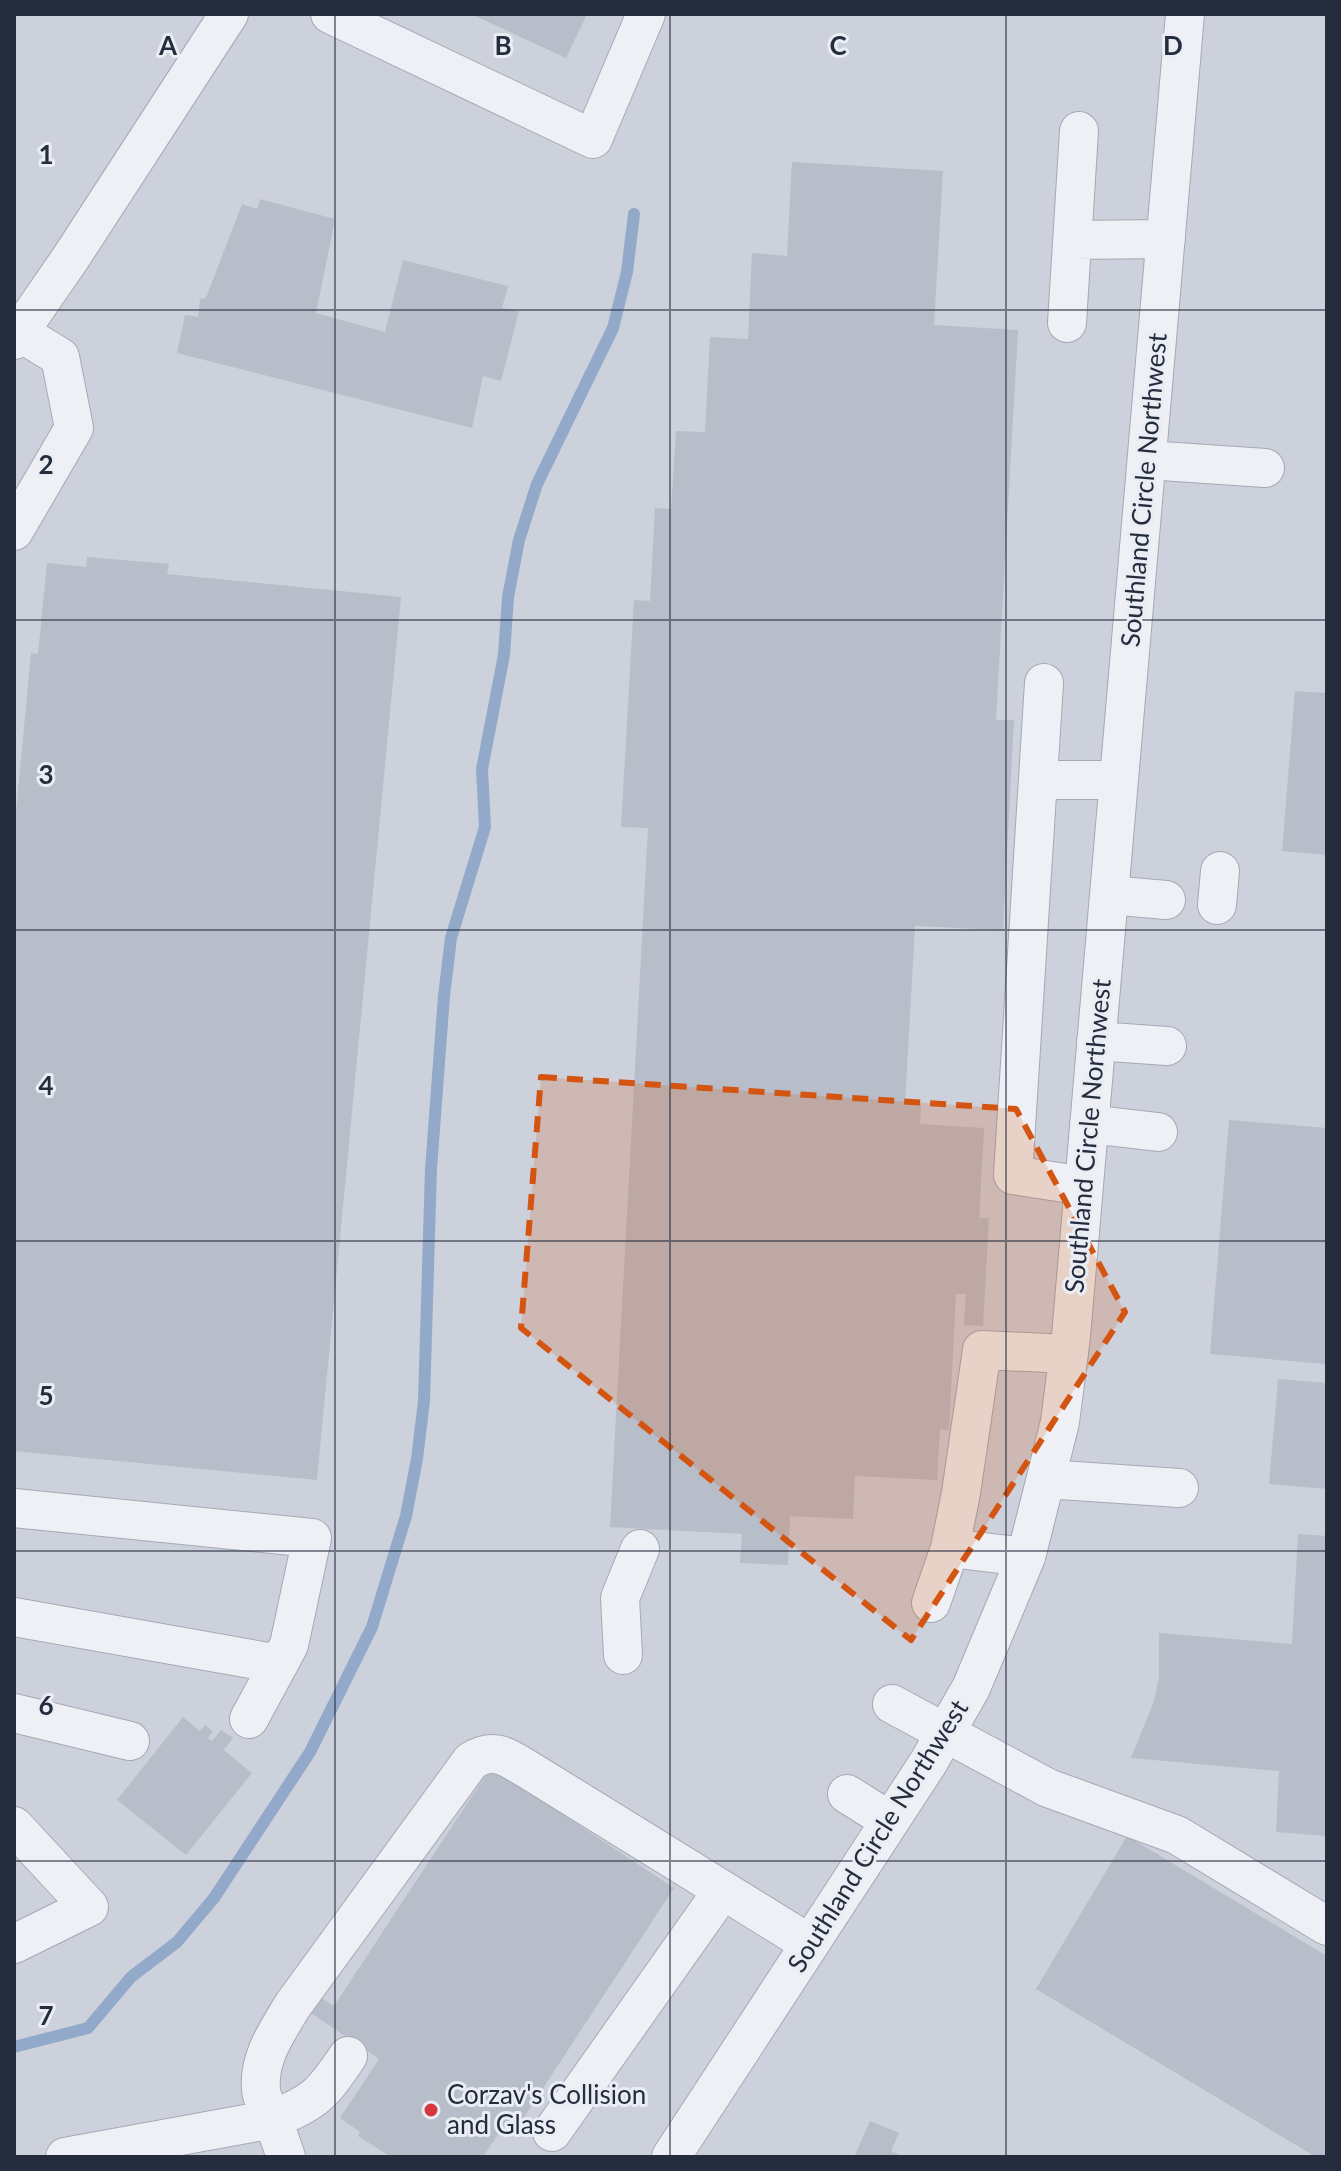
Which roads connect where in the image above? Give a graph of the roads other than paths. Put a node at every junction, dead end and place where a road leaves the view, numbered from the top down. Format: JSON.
{"nodes":[{"id":1,"x":229,"y":14,"type":"edge"},
{"id":2,"x":330,"y":14,"type":"edge"},
{"id":3,"x":646,"y":14,"type":"edge"},
{"id":4,"x":1185,"y":14,"type":"edge"},
{"id":5,"x":1079,"y":131,"type":"dead end"},
{"id":6,"x":1166,"y":239,"type":"junction"},
{"id":7,"x":1072,"y":240,"type":"junction"},
{"id":8,"x":1067,"y":323,"type":"dead end"},
{"id":9,"x":17,"y":336,"type":"edge"},
{"id":10,"x":1147,"y":460,"type":"junction"},
{"id":11,"x":1265,"y":468,"type":"dead end"},
{"id":12,"x":14,"y":531,"type":"edge"},
{"id":13,"x":1044,"y":683,"type":"dead end"},
{"id":14,"x":1038,"y":780,"type":"junction"},
{"id":15,"x":1119,"y":780,"type":"junction"},
{"id":16,"x":1109,"y":895,"type":"junction"},
{"id":17,"x":1166,"y":900,"type":"dead end"},
{"id":18,"x":1096,"y":1041,"type":"junction"},
{"id":19,"x":1167,"y":1046,"type":"dead end"},
{"id":20,"x":1089,"y":1124,"type":"junction"},
{"id":21,"x":1158,"y":1132,"type":"dead end"},
{"id":22,"x":1084,"y":1186,"type":"junction"},
{"id":23,"x":1069,"y":1354,"type":"junction"},
{"id":24,"x":1046,"y":1479,"type":"junction"},
{"id":25,"x":1179,"y":1488,"type":"dead end"},
{"id":26,"x":14,"y":1508,"type":"edge"},
{"id":27,"x":950,"y":1548,"type":"junction"},
{"id":28,"x":640,"y":1549,"type":"dead end"},
{"id":29,"x":1026,"y":1557,"type":"junction"},
{"id":30,"x":931,"y":1603,"type":"dead end"},
{"id":31,"x":14,"y":1617,"type":"edge"},
{"id":32,"x":623,"y":1655,"type":"dead end"},
{"id":33,"x":279,"y":1664,"type":"junction"},
{"id":34,"x":892,"y":1704,"type":"dead end"},
{"id":35,"x":14,"y":1713,"type":"edge"},
{"id":36,"x":249,"y":1719,"type":"dead end"},
{"id":37,"x":945,"y":1734,"type":"junction"},
{"id":38,"x":130,"y":1741,"type":"dead end"},
{"id":39,"x":847,"y":1794,"type":"dead end"},
{"id":40,"x":890,"y":1821,"type":"junction"},
{"id":41,"x":14,"y":1826,"type":"edge"},
{"id":42,"x":723,"y":1890,"type":"junction"},
{"id":43,"x":1327,"y":1926,"type":"edge"},
{"id":44,"x":14,"y":1944,"type":"edge"},
{"id":45,"x":810,"y":1944,"type":"junction"},
{"id":46,"x":348,"y":2056,"type":"dead end"},
{"id":47,"x":273,"y":2119,"type":"junction"},
{"id":48,"x":552,"y":2132,"type":"dead end"},
{"id":49,"x":65,"y":2157,"type":"edge"},
{"id":50,"x":286,"y":2157,"type":"edge"},
{"id":51,"x":671,"y":2157,"type":"edge"}],
"edges":[{"from":1,"to":9,"type":"street"},
{"from":2,"to":3,"type":"street"},
{"from":4,"to":6,"type":"street","name":"Southland Circle Northwest"},
{"from":5,"to":7,"type":"street"},
{"from":6,"to":7,"type":"street"},
{"from":6,"to":10,"type":"street","name":"Southland Circle Northwest"},
{"from":7,"to":8,"type":"street"},
{"from":9,"to":12,"type":"street"},
{"from":10,"to":11,"type":"street"},
{"from":10,"to":15,"type":"street","name":"Southland Circle Northwest"},
{"from":13,"to":14,"type":"street"},
{"from":14,"to":15,"type":"street"},
{"from":14,"to":22,"type":"street"},
{"from":15,"to":16,"type":"street","name":"Southland Circle Northwest"},
{"from":16,"to":17,"type":"street"},
{"from":16,"to":18,"type":"street","name":"Southland Circle Northwest"},
{"from":18,"to":19,"type":"street"},
{"from":18,"to":20,"type":"street","name":"Southland Circle Northwest"},
{"from":20,"to":21,"type":"street"},
{"from":20,"to":22,"type":"street","name":"Southland Circle Northwest"},
{"from":22,"to":23,"type":"street","name":"Southland Circle Northwest"},
{"from":23,"to":24,"type":"street","name":"Southland Circle Northwest"},
{"from":23,"to":27,"type":"street"},
{"from":24,"to":25,"type":"street"},
{"from":24,"to":29,"type":"street","name":"Southland Circle Northwest"},
{"from":26,"to":33,"type":"street"},
{"from":27,"to":29,"type":"street"},
{"from":27,"to":30,"type":"street"},
{"from":28,"to":32,"type":"street"},
{"from":29,"to":37,"type":"street","name":"Southland Circle Northwest"},
{"from":31,"to":33,"type":"street"},
{"from":33,"to":36,"type":"street"},
{"from":34,"to":37,"type":"street"},
{"from":35,"to":38,"type":"street"},
{"from":37,"to":40,"type":"street","name":"Southland Circle Northwest"},
{"from":37,"to":43,"type":"street"},
{"from":39,"to":40,"type":"street"},
{"from":40,"to":45,"type":"street","name":"Southland Circle Northwest"},
{"from":41,"to":44,"type":"street"},
{"from":42,"to":45,"type":"street"},
{"from":42,"to":47,"type":"street"},
{"from":42,"to":48,"type":"street"},
{"from":45,"to":51,"type":"street","name":"Southland Circle Northwest"},
{"from":46,"to":47,"type":"street"},
{"from":47,"to":49,"type":"street"},
{"from":47,"to":50,"type":"street"}]}
